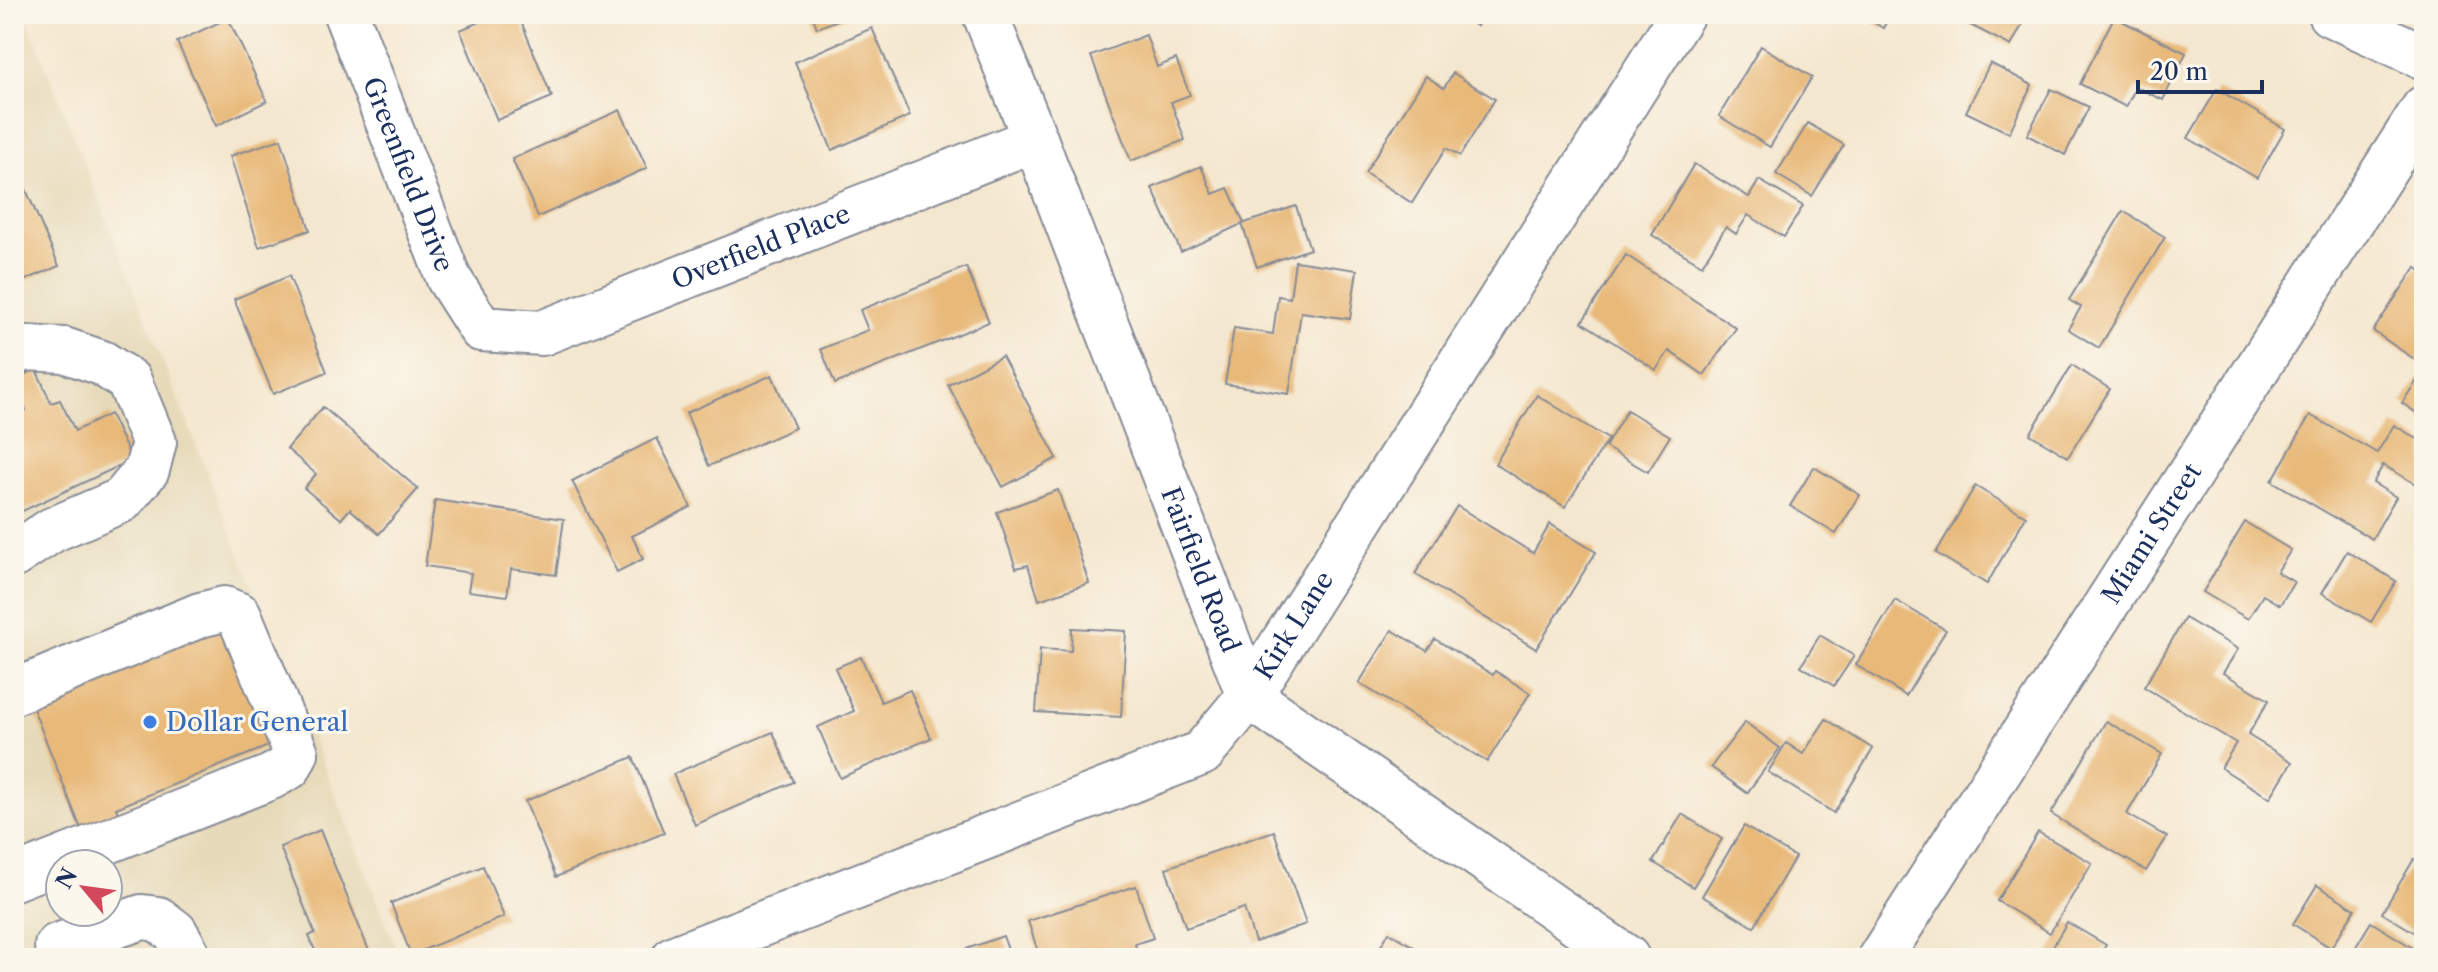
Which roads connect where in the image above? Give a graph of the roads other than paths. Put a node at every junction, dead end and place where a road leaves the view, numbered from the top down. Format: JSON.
{"nodes":[{"id":1,"x":346,"y":14,"type":"edge"},
{"id":2,"x":985,"y":14,"type":"edge"},
{"id":3,"x":1682,"y":14,"type":"edge"},
{"id":4,"x":2330,"y":14,"type":"edge"},
{"id":5,"x":2424,"y":57,"type":"edge"},
{"id":6,"x":2424,"y":108,"type":"edge"},
{"id":7,"x":1035,"y":139,"type":"junction"},
{"id":8,"x":481,"y":329,"type":"joint"},
{"id":9,"x":14,"y":353,"type":"edge"},
{"id":10,"x":14,"y":555,"type":"edge"},
{"id":11,"x":14,"y":692,"type":"edge"},
{"id":12,"x":1249,"y":696,"type":"junction"},
{"id":13,"x":17,"y":869,"type":"edge"},
{"id":14,"x":187,"y":953,"type":"dead end"},
{"id":15,"x":49,"y":954,"type":"edge"},
{"id":16,"x":674,"y":958,"type":"edge"},
{"id":17,"x":1627,"y":958,"type":"edge"},
{"id":18,"x":1880,"y":958,"type":"edge"}],
"edges":[{"from":1,"to":8,"type":"street","name":"Greenfield Drive"},
{"from":2,"to":7,"type":"street","name":"Fairfield Road"},
{"from":3,"to":12,"type":"street","name":"Kirk Lane"},
{"from":4,"to":5,"type":"street"},
{"from":6,"to":18,"type":"street","name":"Miami Street"},
{"from":7,"to":8,"type":"street","name":"Overfield Place"},
{"from":7,"to":12,"type":"street","name":"Fairfield Road"},
{"from":9,"to":10,"type":"street"},
{"from":11,"to":13,"type":"street"},
{"from":12,"to":16,"type":"street","name":"Kirk Lane"},
{"from":12,"to":17,"type":"street"},
{"from":14,"to":15,"type":"street"}]}
